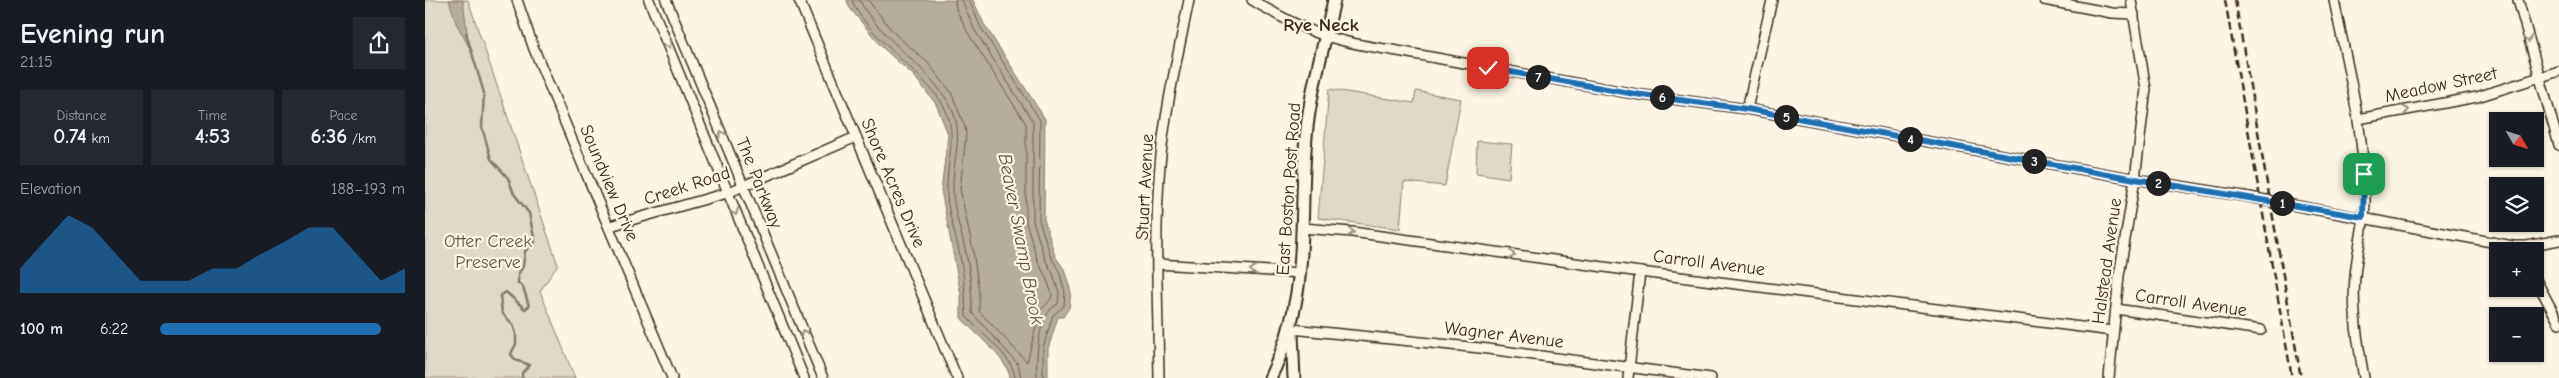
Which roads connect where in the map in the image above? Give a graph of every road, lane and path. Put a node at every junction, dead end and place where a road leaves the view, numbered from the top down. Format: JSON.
{"nodes":[{"id":1,"x":517,"y":0,"type":"edge"},
{"id":2,"x":650,"y":0,"type":"edge"},
{"id":3,"x":666,"y":0,"type":"edge"},
{"id":4,"x":799,"y":0,"type":"edge"},
{"id":5,"x":1189,"y":0,"type":"edge"},
{"id":6,"x":1252,"y":0,"type":"edge"},
{"id":7,"x":1334,"y":0,"type":"edge"},
{"id":8,"x":1772,"y":0,"type":"edge"},
{"id":9,"x":2044,"y":0,"type":"edge"},
{"id":10,"x":2131,"y":0,"type":"edge"},
{"id":11,"x":2334,"y":0,"type":"edge"},
{"id":12,"x":2518,"y":0,"type":"edge"},
{"id":13,"x":2134,"y":14,"type":"junction"},
{"id":14,"x":672,"y":15,"type":"junction"},
{"id":15,"x":657,"y":20,"type":"junction"},
{"id":16,"x":1326,"y":38,"type":"junction"},
{"id":17,"x":2559,"y":71,"type":"edge"},
{"id":18,"x":2539,"y":77,"type":"junction"},
{"id":19,"x":1747,"y":109,"type":"junction"},
{"id":20,"x":2358,"y":119,"type":"junction"},
{"id":21,"x":856,"y":137,"type":"junction"},
{"id":22,"x":2559,"y":145,"type":"edge"},
{"id":23,"x":2135,"y":179,"type":"junction"},
{"id":24,"x":743,"y":185,"type":"junction"},
{"id":25,"x":727,"y":193,"type":"junction"},
{"id":26,"x":2363,"y":217,"type":"junction"},
{"id":27,"x":610,"y":226,"type":"junction"},
{"id":28,"x":1302,"y":228,"type":"junction"},
{"id":29,"x":2559,"y":240,"type":"edge"},
{"id":30,"x":2489,"y":242,"type":"edge"},
{"id":31,"x":2544,"y":244,"type":"edge"},
{"id":32,"x":1158,"y":264,"type":"junction"},
{"id":33,"x":1640,"y":272,"type":"junction"},
{"id":34,"x":1301,"y":273,"type":"junction"},
{"id":35,"x":2544,"y":295,"type":"edge"},
{"id":36,"x":2116,"y":309,"type":"junction"},
{"id":37,"x":2559,"y":323,"type":"edge"},
{"id":38,"x":1293,"y":325,"type":"junction"},
{"id":39,"x":2261,"y":330,"type":"dead end"},
{"id":40,"x":2113,"y":331,"type":"junction"},
{"id":41,"x":1629,"y":367,"type":"junction"},
{"id":42,"x":672,"y":378,"type":"edge"},
{"id":43,"x":804,"y":378,"type":"edge"},
{"id":44,"x":823,"y":378,"type":"edge"},
{"id":45,"x":957,"y":378,"type":"edge"},
{"id":46,"x":1159,"y":378,"type":"edge"},
{"id":47,"x":1270,"y":378,"type":"edge"},
{"id":48,"x":1294,"y":378,"type":"edge"},
{"id":49,"x":1628,"y":378,"type":"edge"},
{"id":50,"x":1711,"y":378,"type":"edge"},
{"id":51,"x":2109,"y":378,"type":"edge"},
{"id":52,"x":2367,"y":378,"type":"edge"}],
"edges":[{"from":1,"to":27,"type":"street","name":"Soundview Drive"},
{"from":2,"to":15,"type":"street","name":"The Parkway"},
{"from":3,"to":14,"type":"street","name":"The Parkway"},
{"from":4,"to":21,"type":"street","name":"Shore Acres Drive"},
{"from":5,"to":32,"type":"street","name":"Stuart Avenue"},
{"from":6,"to":16,"type":"street"},
{"from":7,"to":16,"type":"main road","name":"East Boston Post Road"},
{"from":8,"to":19,"type":"street"},
{"from":9,"to":13,"type":"street"},
{"from":10,"to":13,"type":"street","name":"Halstead Avenue"},
{"from":11,"to":20,"type":"street"},
{"from":12,"to":18,"type":"street","one_way":true},
{"from":13,"to":23,"type":"street","name":"Halstead Avenue"},
{"from":14,"to":15,"type":"street"},
{"from":24,"to":14,"type":"street","name":"The Parkway","one_way":true},
{"from":15,"to":25,"type":"street","name":"The Parkway","one_way":true},
{"from":16,"to":19,"type":"street"},
{"from":16,"to":28,"type":"main road","name":"East Boston Post Road"},
{"from":17,"to":18,"type":"street","name":"Meadow Street"},
{"from":20,"to":18,"type":"street","name":"Meadow Street","one_way":true},
{"from":18,"to":22,"type":"street"},
{"from":19,"to":23,"type":"street"},
{"from":20,"to":26,"type":"street"},
{"from":21,"to":24,"type":"street","name":"Creek Road"},
{"from":21,"to":45,"type":"street","name":"Shore Acres Drive"},
{"from":23,"to":26,"type":"street","bridge":true},
{"from":23,"to":36,"type":"street","name":"Halstead Avenue"},
{"from":24,"to":25,"type":"street","name":"Creek Road"},
{"from":44,"to":24,"type":"street","name":"The Parkway","one_way":true},
{"from":25,"to":27,"type":"street","name":"Creek Road"},
{"from":25,"to":43,"type":"street","name":"The Parkway","one_way":true},
{"from":26,"to":30,"type":"street"},
{"from":26,"to":52,"type":"street"},
{"from":27,"to":42,"type":"street","name":"Soundview Drive"},
{"from":28,"to":33,"type":"street","name":"Carroll Avenue","one_way":true},
{"from":28,"to":34,"type":"main road","name":"East Boston Post Road"},
{"from":29,"to":31,"type":"street"},
{"from":34,"to":32,"type":"street","one_way":true},
{"from":32,"to":46,"type":"street","name":"Stuart Avenue"},
{"from":33,"to":40,"type":"street","name":"Carroll Avenue"},
{"from":33,"to":41,"type":"street"},
{"from":34,"to":38,"type":"main road","name":"East Boston Post Road"},
{"from":35,"to":37,"type":"street"},
{"from":36,"to":39,"type":"street","name":"Carroll Avenue"},
{"from":36,"to":40,"type":"street","name":"Halstead Avenue"},
{"from":38,"to":41,"type":"street","name":"Wagner Avenue"},
{"from":38,"to":47,"type":"main road","name":"East Boston Post Road"},
{"from":38,"to":48,"type":"main road"},
{"from":40,"to":51,"type":"street","name":"Halstead Avenue"},
{"from":41,"to":49,"type":"street"},
{"from":41,"to":50,"type":"street","name":"Wagner Avenue"}]}
